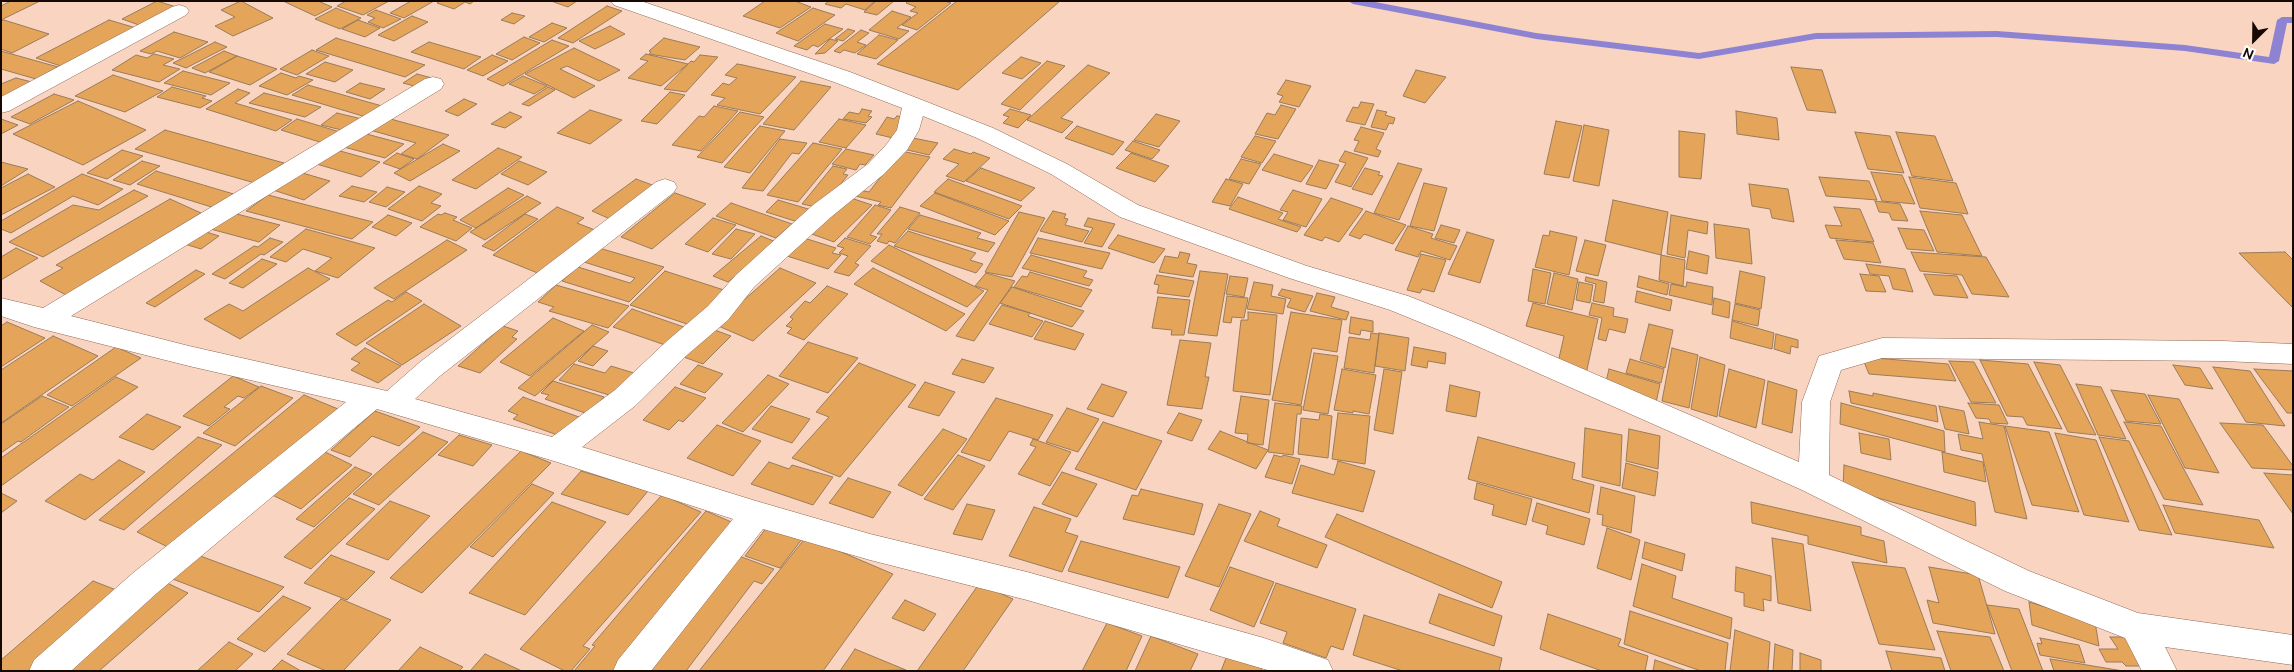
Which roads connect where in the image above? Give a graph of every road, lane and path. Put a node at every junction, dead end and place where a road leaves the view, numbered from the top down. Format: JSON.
{"nodes":[{"id":1,"x":621,"y":1,"type":"edge"},
{"id":2,"x":179,"y":11,"type":"dead end"},
{"id":3,"x":432,"y":84,"type":"dead end"},
{"id":4,"x":914,"y":105,"type":"junction"},
{"id":5,"x":1,"y":106,"type":"edge"},
{"id":6,"x":665,"y":187,"type":"dead end"},
{"id":7,"x":1,"y":307,"type":"edge"},
{"id":8,"x":44,"y":320,"type":"junction"},
{"id":9,"x":2293,"y":354,"type":"edge"},
{"id":10,"x":381,"y":400,"type":"junction"},
{"id":11,"x":556,"y":450,"type":"junction"},
{"id":12,"x":1813,"y":481,"type":"junction"},
{"id":13,"x":756,"y":514,"type":"junction"},
{"id":14,"x":2137,"y":628,"type":"junction"},
{"id":15,"x":2293,"y":650,"type":"edge"},
{"id":16,"x":46,"y":671,"type":"edge"},
{"id":17,"x":630,"y":671,"type":"edge"},
{"id":18,"x":1316,"y":671,"type":"edge"},
{"id":19,"x":2160,"y":671,"type":"edge"}],
"edges":[{"from":1,"to":4,"type":"street"},
{"from":2,"to":5,"type":"street"},
{"from":3,"to":8,"type":"street"},
{"from":4,"to":11,"type":"street"},
{"from":4,"to":12,"type":"street"},
{"from":6,"to":10,"type":"street"},
{"from":7,"to":8,"type":"street"},
{"from":8,"to":10,"type":"street"},
{"from":9,"to":12,"type":"street"},
{"from":10,"to":11,"type":"street"},
{"from":10,"to":16,"type":"street"},
{"from":11,"to":13,"type":"street"},
{"from":12,"to":14,"type":"street"},
{"from":13,"to":17,"type":"street"},
{"from":13,"to":18,"type":"street"},
{"from":14,"to":15,"type":"street"},
{"from":14,"to":19,"type":"street"}]}
